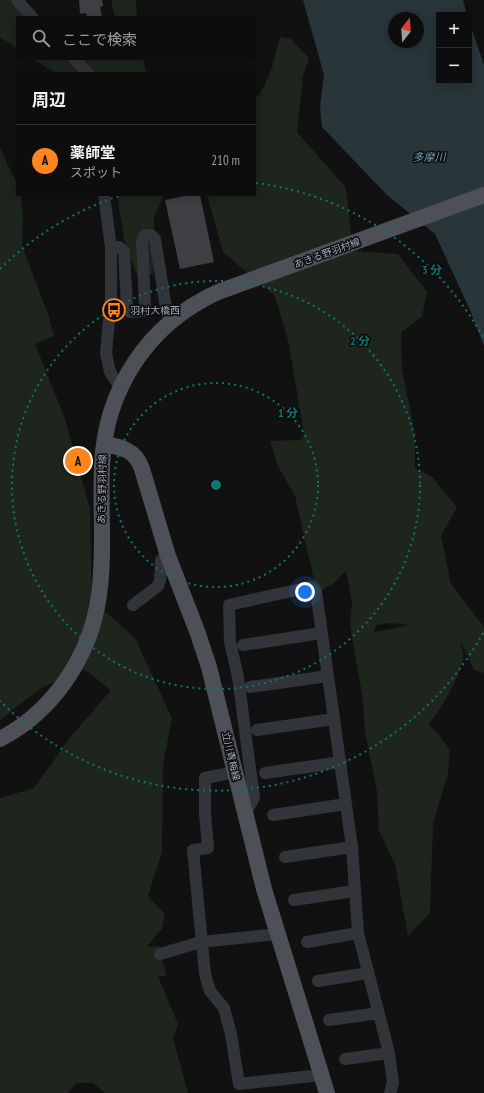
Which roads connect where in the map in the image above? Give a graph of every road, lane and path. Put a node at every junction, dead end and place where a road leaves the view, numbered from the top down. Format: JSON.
{"nodes":[{"id":1,"x":17,"y":0,"type":"edge"},
{"id":2,"x":31,"y":16,"type":"edge"},
{"id":3,"x":75,"y":60,"type":"edge"},
{"id":4,"x":87,"y":72,"type":"edge"},
{"id":5,"x":484,"y":195,"type":"edge"},
{"id":6,"x":104,"y":196,"type":"edge"},
{"id":7,"x":111,"y":248,"type":"junction"},
{"id":8,"x":167,"y":314,"type":"dead end"},
{"id":9,"x":123,"y":380,"type":"junction"},
{"id":10,"x":104,"y":444,"type":"junction"},
{"id":11,"x":168,"y":556,"type":"junction"},
{"id":12,"x":133,"y":605,"type":"dead end"},
{"id":13,"x":322,"y":633,"type":"junction"},
{"id":14,"x":243,"y":645,"type":"dead end"},
{"id":15,"x":328,"y":676,"type":"junction"},
{"id":16,"x":250,"y":688,"type":"dead end"},
{"id":17,"x":334,"y":719,"type":"junction"},
{"id":18,"x":257,"y":730,"type":"dead end"},
{"id":19,"x":0,"y":739,"type":"edge"},
{"id":20,"x":341,"y":762,"type":"junction"},
{"id":21,"x":235,"y":772,"type":"junction"},
{"id":22,"x":265,"y":773,"type":"dead end"},
{"id":23,"x":346,"y":804,"type":"junction"},
{"id":24,"x":244,"y":815,"type":"junction"},
{"id":25,"x":273,"y":815,"type":"dead end"},
{"id":26,"x":352,"y":848,"type":"junction"},
{"id":27,"x":285,"y":857,"type":"dead end"},
{"id":28,"x":354,"y":891,"type":"junction"},
{"id":29,"x":294,"y":900,"type":"dead end"},
{"id":30,"x":277,"y":934,"type":"junction"},
{"id":31,"x":358,"y":934,"type":"junction"},
{"id":32,"x":201,"y":942,"type":"junction"},
{"id":33,"x":307,"y":942,"type":"dead end"},
{"id":34,"x":160,"y":954,"type":"dead end"},
{"id":35,"x":368,"y":974,"type":"junction"},
{"id":36,"x":318,"y":981,"type":"dead end"},
{"id":37,"x":379,"y":1013,"type":"junction"},
{"id":38,"x":329,"y":1020,"type":"dead end"},
{"id":39,"x":389,"y":1053,"type":"junction"},
{"id":40,"x":345,"y":1059,"type":"dead end"},
{"id":41,"x":321,"y":1075,"type":"junction"},
{"id":42,"x":253,"y":1087,"type":"edge"},
{"id":43,"x":327,"y":1093,"type":"edge"},
{"id":44,"x":390,"y":1093,"type":"edge"}],
"edges":[{"from":1,"to":2,"type":"street"},
{"from":3,"to":4,"type":"street"},
{"from":5,"to":9,"type":"main road","name":"あきる野羽村線"},
{"from":6,"to":7,"type":"street"},
{"from":7,"to":8,"type":"street"},
{"from":7,"to":9,"type":"street"},
{"from":9,"to":10,"type":"main road","name":"あきる野羽村線"},
{"from":10,"to":11,"type":"main road","name":"立川青梅線"},
{"from":10,"to":19,"type":"main road","name":"あきる野羽村線"},
{"from":11,"to":12,"type":"street"},
{"from":11,"to":21,"type":"main road","name":"立川青梅線"},
{"from":13,"to":14,"type":"street"},
{"from":13,"to":15,"type":"street"},
{"from":13,"to":24,"type":"street"},
{"from":15,"to":16,"type":"street"},
{"from":15,"to":17,"type":"street"},
{"from":17,"to":18,"type":"street"},
{"from":17,"to":20,"type":"street"},
{"from":20,"to":22,"type":"street"},
{"from":20,"to":23,"type":"street"},
{"from":21,"to":24,"type":"main road","name":"立川青梅線"},
{"from":21,"to":32,"type":"street"},
{"from":23,"to":25,"type":"street"},
{"from":23,"to":26,"type":"street"},
{"from":24,"to":30,"type":"main road","name":"立川青梅線"},
{"from":26,"to":27,"type":"street"},
{"from":26,"to":28,"type":"street"},
{"from":28,"to":29,"type":"street"},
{"from":28,"to":31,"type":"street"},
{"from":30,"to":32,"type":"street"},
{"from":30,"to":41,"type":"main road","name":"立川青梅線"},
{"from":31,"to":33,"type":"street"},
{"from":31,"to":35,"type":"street"},
{"from":32,"to":34,"type":"street"},
{"from":32,"to":42,"type":"street"},
{"from":35,"to":36,"type":"street"},
{"from":35,"to":37,"type":"street"},
{"from":37,"to":38,"type":"street"},
{"from":37,"to":39,"type":"street"},
{"from":39,"to":40,"type":"street"},
{"from":39,"to":44,"type":"street"},
{"from":41,"to":42,"type":"street"},
{"from":41,"to":43,"type":"main road","name":"立川青梅線"}]}
